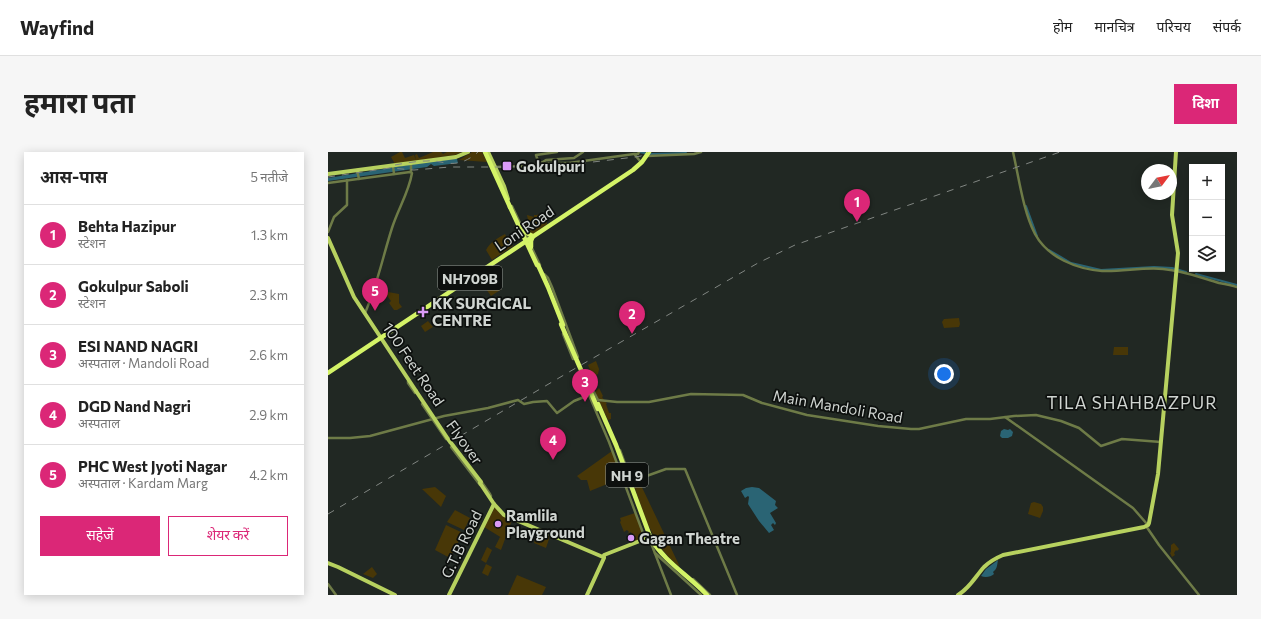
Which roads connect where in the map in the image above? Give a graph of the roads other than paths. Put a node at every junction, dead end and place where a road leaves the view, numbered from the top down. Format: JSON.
{"nodes":[{"id":1,"x":464,"y":152,"type":"edge"},
{"id":2,"x":468,"y":152,"type":"edge"},
{"id":3,"x":486,"y":152,"type":"edge"},
{"id":4,"x":557,"y":152,"type":"edge"},
{"id":5,"x":583,"y":152,"type":"edge"},
{"id":6,"x":701,"y":152,"type":"edge"},
{"id":7,"x":1013,"y":152,"type":"edge"},
{"id":8,"x":1175,"y":152,"type":"edge"},
{"id":9,"x":639,"y":153,"type":"edge"},
{"id":10,"x":634,"y":154,"type":"junction"},
{"id":11,"x":648,"y":154,"type":"edge"},
{"id":12,"x":640,"y":161,"type":"junction"},
{"id":13,"x":539,"y":162,"type":"junction"},
{"id":14,"x":411,"y":163,"type":"junction"},
{"id":15,"x":491,"y":163,"type":"junction"},
{"id":16,"x":357,"y":170,"type":"junction"},
{"id":17,"x":393,"y":170,"type":"junction"},
{"id":18,"x":411,"y":172,"type":"junction"},
{"id":19,"x":328,"y":174,"type":"edge"},
{"id":20,"x":358,"y":179,"type":"junction"},
{"id":21,"x":347,"y":180,"type":"junction"},
{"id":22,"x":328,"y":183,"type":"edge"},
{"id":23,"x":503,"y":189,"type":"junction"},
{"id":24,"x":510,"y":204,"type":"junction"},
{"id":25,"x":328,"y":232,"type":"edge"},
{"id":26,"x":526,"y":237,"type":"junction"},
{"id":27,"x":328,"y":238,"type":"edge"},
{"id":28,"x":328,"y":242,"type":"edge"},
{"id":29,"x":519,"y":245,"type":"junction"},
{"id":30,"x":529,"y":247,"type":"junction"},
{"id":31,"x":339,"y":263,"type":"junction"},
{"id":32,"x":1176,"y":270,"type":"junction"},
{"id":33,"x":544,"y":277,"type":"junction"},
{"id":34,"x":1237,"y":286,"type":"edge"},
{"id":35,"x":365,"y":313,"type":"junction"},
{"id":36,"x":562,"y":323,"type":"junction"},
{"id":37,"x":380,"y":337,"type":"junction"},
{"id":38,"x":328,"y":373,"type":"edge"},
{"id":39,"x":410,"y":383,"type":"junction"},
{"id":40,"x":594,"y":392,"type":"dead end"},
{"id":41,"x":599,"y":408,"type":"junction"},
{"id":42,"x":1004,"y":417,"type":"junction"},
{"id":43,"x":435,"y":421,"type":"junction"},
{"id":44,"x":443,"y":433,"type":"dead end"},
{"id":45,"x":328,"y":438,"type":"edge"},
{"id":46,"x":1160,"y":442,"type":"junction"},
{"id":47,"x":455,"y":451,"type":"dead end"},
{"id":48,"x":467,"y":466,"type":"junction"},
{"id":49,"x":631,"y":484,"type":"junction"},
{"id":50,"x":490,"y":497,"type":"junction"},
{"id":51,"x":495,"y":505,"type":"junction"},
{"id":52,"x":514,"y":519,"type":"junction"},
{"id":53,"x":1146,"y":525,"type":"junction"},
{"id":54,"x":650,"y":540,"type":"junction"},
{"id":55,"x":655,"y":553,"type":"junction"},
{"id":56,"x":605,"y":557,"type":"junction"},
{"id":57,"x":329,"y":564,"type":"edge"},
{"id":58,"x":359,"y":578,"type":"junction"},
{"id":59,"x":328,"y":584,"type":"edge"},
{"id":60,"x":336,"y":595,"type":"edge"},
{"id":61,"x":391,"y":595,"type":"edge"},
{"id":62,"x":395,"y":595,"type":"edge"},
{"id":63,"x":450,"y":595,"type":"edge"},
{"id":64,"x":587,"y":595,"type":"edge"},
{"id":65,"x":671,"y":595,"type":"edge"},
{"id":66,"x":706,"y":595,"type":"edge"},
{"id":67,"x":737,"y":595,"type":"edge"},
{"id":68,"x":957,"y":595,"type":"edge"},
{"id":69,"x":1199,"y":595,"type":"edge"}],
"edges":[{"from":1,"to":19,"type":"main road"},
{"from":2,"to":14,"type":"main road"},
{"from":3,"to":15,"type":"main road"},
{"from":3,"to":23,"type":"highway","number":"NH 9"},
{"from":4,"to":13,"type":"street"},
{"from":5,"to":13,"type":"street"},
{"from":6,"to":11,"type":"street"},
{"from":7,"to":32,"type":"street"},
{"from":8,"to":32,"type":"main road"},
{"from":9,"to":10,"type":"street"},
{"from":10,"to":12,"type":"street"},
{"from":10,"to":13,"type":"street"},
{"from":11,"to":12,"type":"highway","name":"Loni Road","number":"NH709B"},
{"from":11,"to":26,"type":"highway","name":"Loni Road","number":"NH709B"},
{"from":12,"to":26,"type":"highway","name":"Loni Road","number":"NH709B"},
{"from":13,"to":15,"type":"street"},
{"from":14,"to":17,"type":"main road"},
{"from":14,"to":18,"type":"street"},
{"from":15,"to":23,"type":"main road"},
{"from":15,"to":24,"type":"main road"},
{"from":16,"to":17,"type":"main road"},
{"from":16,"to":19,"type":"main road"},
{"from":16,"to":20,"type":"street"},
{"from":17,"to":18,"type":"street"},
{"from":17,"to":20,"type":"street"},
{"from":18,"to":35,"type":"street"},
{"from":20,"to":21,"type":"street"},
{"from":21,"to":22,"type":"street"},
{"from":21,"to":25,"type":"street"},
{"from":23,"to":24,"type":"highway","number":"NH 9"},
{"from":24,"to":26,"type":"street"},
{"from":24,"to":26,"type":"street"},
{"from":24,"to":33,"type":"highway","number":"NH 9","bridge":true},
{"from":26,"to":29,"type":"highway","name":"Loni Road","number":"NH709B"},
{"from":26,"to":29,"type":"highway"},
{"from":26,"to":30,"type":"street"},
{"from":26,"to":30,"type":"highway"},
{"from":27,"to":31,"type":"main road","name":"100 Feet Road"},
{"from":28,"to":31,"type":"main road","name":"100 Feet Road"},
{"from":29,"to":30,"type":"highway"},
{"from":29,"to":37,"type":"highway","name":"Loni Road","number":"NH709B"},
{"from":30,"to":33,"type":"street"},
{"from":30,"to":33,"type":"street"},
{"from":31,"to":35,"type":"main road","name":"100 Feet Road"},
{"from":32,"to":34,"type":"street"},
{"from":32,"to":46,"type":"main road"},
{"from":33,"to":36,"type":"highway","number":"NH 9"},
{"from":33,"to":36,"type":"highway","number":"NH 9"},
{"from":35,"to":37,"type":"main road","name":"100 Feet Road"},
{"from":36,"to":36,"type":"street"},
{"from":36,"to":41,"type":"highway","number":"NH 9","bridge":true},
{"from":37,"to":38,"type":"highway","name":"Loni Road","number":"NH709B"},
{"from":37,"to":39,"type":"main road","name":"100 Feet Road"},
{"from":39,"to":43,"type":"street","name":"100 Feet Road"},
{"from":39,"to":50,"type":"main road","name":"Flyover","bridge":true},
{"from":40,"to":41,"type":"street"},
{"from":41,"to":42,"type":"street","name":"Main Mandoli Road"},
{"from":41,"to":43,"type":"street"},
{"from":41,"to":49,"type":"highway","number":"NH 9"},
{"from":41,"to":54,"type":"highway","number":"NH 9"},
{"from":42,"to":46,"type":"street","name":"Main Mandoli Road"},
{"from":42,"to":53,"type":"street"},
{"from":43,"to":43,"type":"street"},
{"from":43,"to":44,"type":"street"},
{"from":43,"to":45,"type":"street"},
{"from":46,"to":53,"type":"main road"},
{"from":47,"to":48,"type":"street"},
{"from":48,"to":48,"type":"street"},
{"from":48,"to":50,"type":"street"},
{"from":49,"to":54,"type":"highway","number":"NH 9"},
{"from":49,"to":67,"type":"street"},
{"from":50,"to":51,"type":"main road"},
{"from":50,"to":52,"type":"main road"},
{"from":51,"to":52,"type":"main road"},
{"from":51,"to":63,"type":"main road","name":"G.T.B Road"},
{"from":52,"to":56,"type":"main road"},
{"from":53,"to":68,"type":"main road"},
{"from":53,"to":69,"type":"street"},
{"from":54,"to":55,"type":"street"},
{"from":54,"to":56,"type":"main road"},
{"from":54,"to":66,"type":"highway","number":"NH 9"},
{"from":55,"to":65,"type":"street"},
{"from":55,"to":66,"type":"street"},
{"from":56,"to":64,"type":"main road"},
{"from":57,"to":58,"type":"main road"},
{"from":58,"to":61,"type":"main road"},
{"from":58,"to":62,"type":"main road"},
{"from":59,"to":60,"type":"street"}]}
